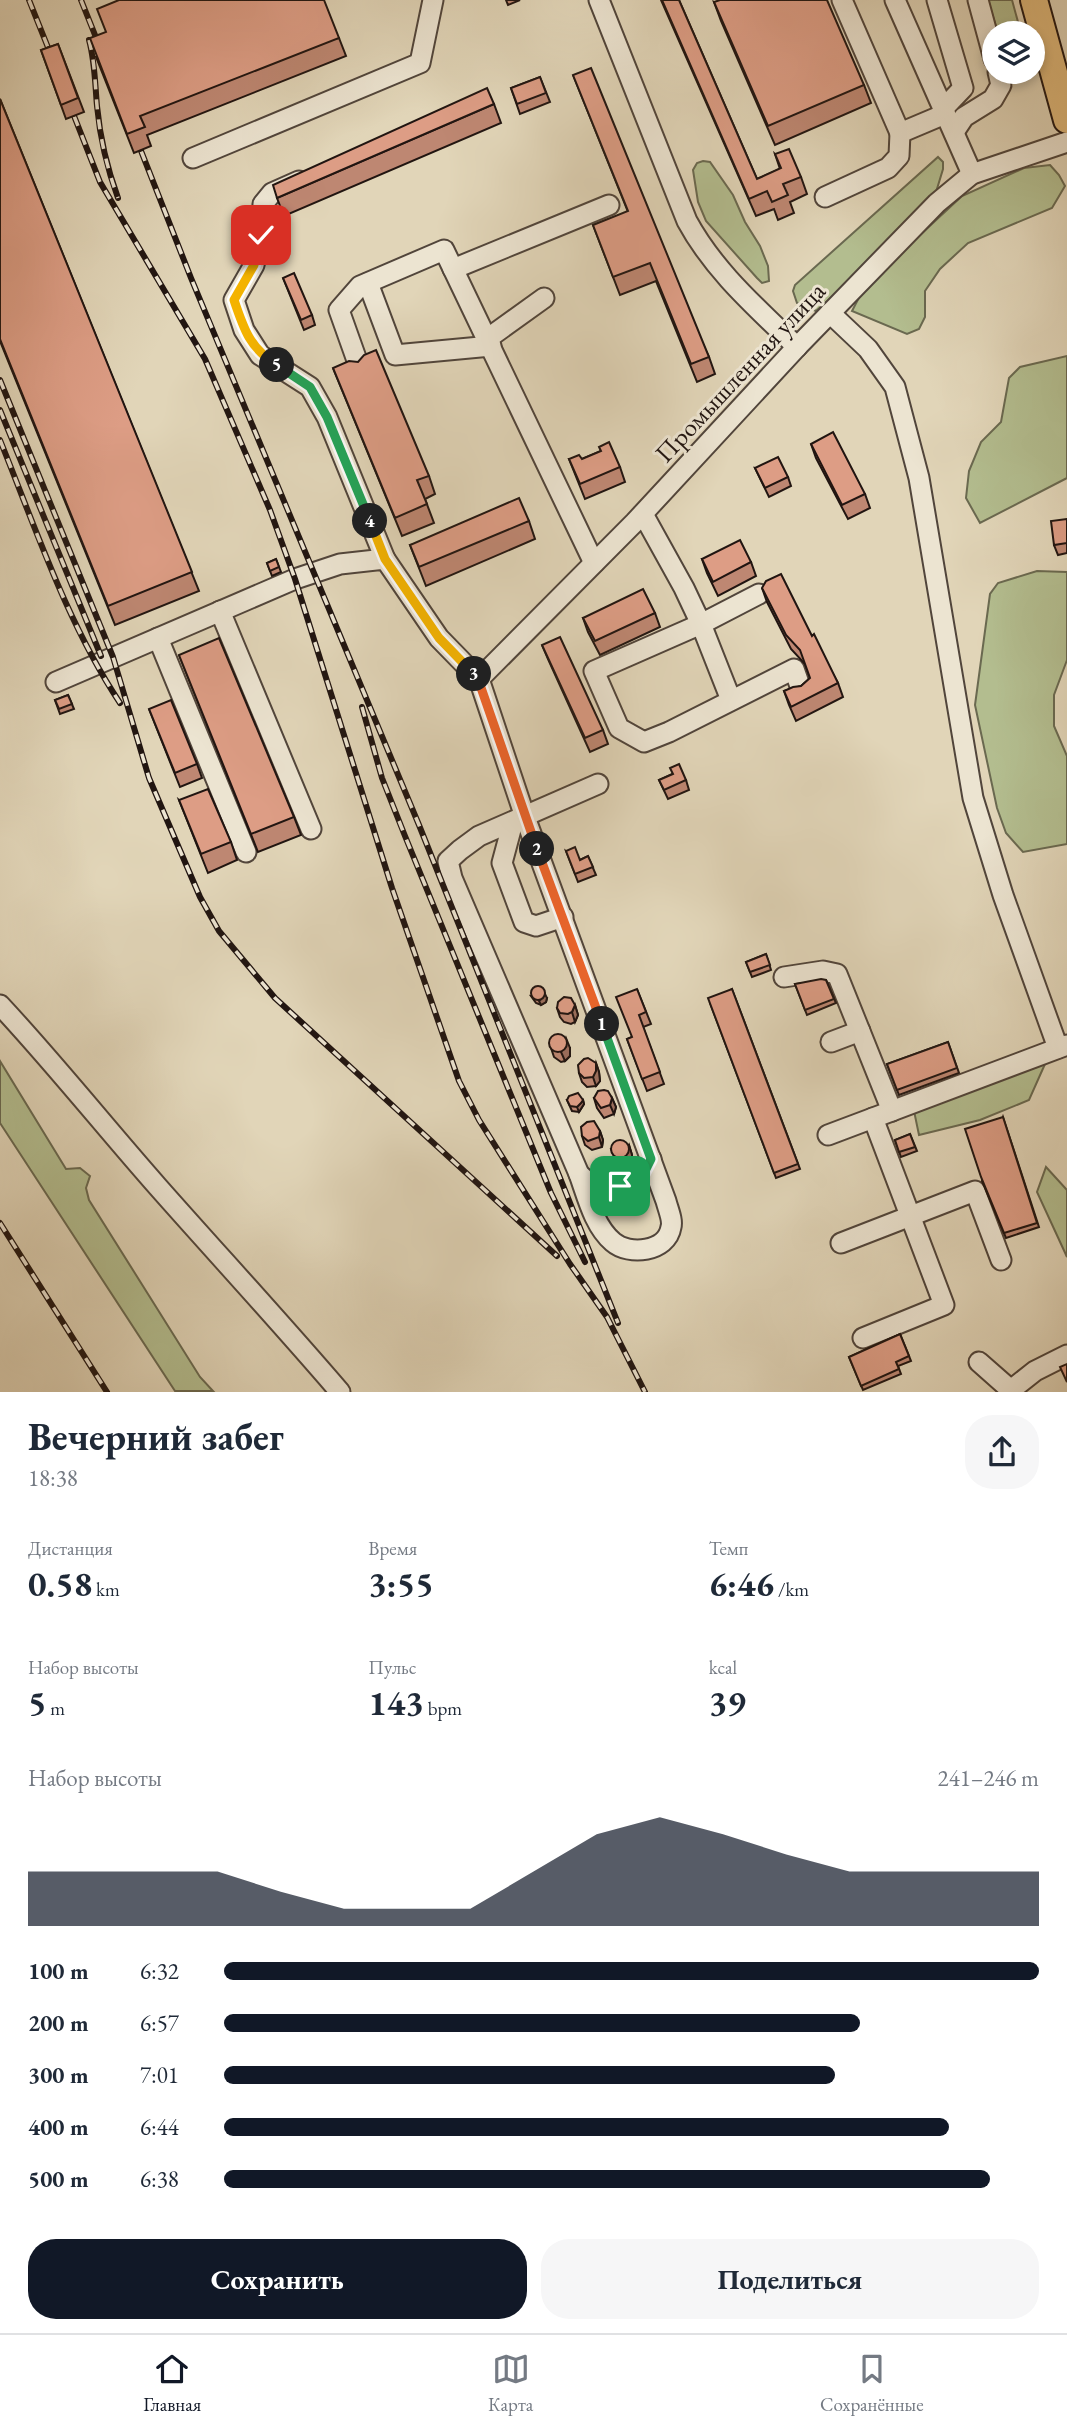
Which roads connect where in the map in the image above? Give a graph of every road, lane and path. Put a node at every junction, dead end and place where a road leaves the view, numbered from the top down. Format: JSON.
{"nodes":[{"id":1,"x":433,"y":0,"type":"edge"},
{"id":2,"x":599,"y":0,"type":"edge"},
{"id":3,"x":842,"y":0,"type":"edge"},
{"id":4,"x":895,"y":0,"type":"edge"},
{"id":5,"x":937,"y":0,"type":"edge"},
{"id":6,"x":978,"y":0,"type":"edge"},
{"id":7,"x":1034,"y":0,"type":"edge"},
{"id":8,"x":984,"y":21,"type":"edge"},
{"id":9,"x":1001,"y":84,"type":"edge"},
{"id":10,"x":944,"y":111,"type":"junction"},
{"id":11,"x":1067,"y":120,"type":"edge"},
{"id":12,"x":954,"y":132,"type":"junction"},
{"id":13,"x":900,"y":133,"type":"junction"},
{"id":14,"x":1067,"y":142,"type":"edge"},
{"id":15,"x":193,"y":158,"type":"dead end"},
{"id":16,"x":318,"y":173,"type":"edge"},
{"id":17,"x":972,"y":174,"type":"junction"},
{"id":18,"x":825,"y":197,"type":"dead end"},
{"id":19,"x":609,"y":205,"type":"dead end"},
{"id":20,"x":453,"y":269,"type":"junction"},
{"id":21,"x":368,"y":283,"type":"junction"},
{"id":22,"x":544,"y":298,"type":"dead end"},
{"id":23,"x":831,"y":313,"type":"junction"},
{"id":24,"x":489,"y":343,"type":"junction"},
{"id":25,"x":797,"y":347,"type":"junction"},
{"id":26,"x":360,"y":369,"type":"edge"},
{"id":27,"x":643,"y":514,"type":"junction"},
{"id":28,"x":385,"y":559,"type":"junction"},
{"id":29,"x":594,"y":563,"type":"junction"},
{"id":30,"x":759,"y":594,"type":"edge"},
{"id":31,"x":220,"y":611,"type":"junction"},
{"id":32,"x":701,"y":624,"type":"junction"},
{"id":33,"x":158,"y":638,"type":"junction"},
{"id":34,"x":478,"y":679,"type":"junction"},
{"id":35,"x":56,"y":682,"type":"dead end"},
{"id":36,"x":801,"y":689,"type":"edge"},
{"id":37,"x":731,"y":700,"type":"junction"},
{"id":38,"x":598,"y":784,"type":"dead end"},
{"id":39,"x":519,"y":820,"type":"junction"},
{"id":40,"x":311,"y":829,"type":"dead end"},
{"id":41,"x":246,"y":852,"type":"dead end"},
{"id":42,"x":563,"y":917,"type":"junction"},
{"id":43,"x":784,"y":977,"type":"dead end"},
{"id":44,"x":0,"y":1005,"type":"edge"},
{"id":45,"x":860,"y":1031,"type":"junction"},
{"id":46,"x":831,"y":1042,"type":"dead end"},
{"id":47,"x":1063,"y":1047,"type":"edge"},
{"id":48,"x":892,"y":1111,"type":"junction"},
{"id":49,"x":873,"y":1118,"type":"junction"},
{"id":50,"x":828,"y":1135,"type":"dead end"},
{"id":51,"x":651,"y":1159,"type":"junction"},
{"id":52,"x":579,"y":1174,"type":"junction"},
{"id":53,"x":911,"y":1216,"type":"junction"},
{"id":54,"x":841,"y":1243,"type":"dead end"},
{"id":55,"x":1001,"y":1260,"type":"dead end"},
{"id":56,"x":863,"y":1338,"type":"dead end"},
{"id":57,"x":1067,"y":1355,"type":"edge"},
{"id":58,"x":979,"y":1362,"type":"dead end"},
{"id":59,"x":340,"y":1391,"type":"edge"},
{"id":60,"x":1012,"y":1391,"type":"edge"}],
"edges":[{"from":1,"to":15,"type":"street"},
{"from":2,"to":25,"type":"street"},
{"from":3,"to":13,"type":"street"},
{"from":4,"to":10,"type":"street"},
{"from":5,"to":10,"type":"street"},
{"from":6,"to":8,"type":"street"},
{"from":7,"to":11,"type":"highway"},
{"from":9,"to":12,"type":"street"},
{"from":10,"to":12,"type":"street"},
{"from":10,"to":13,"type":"street"},
{"from":12,"to":17,"type":"street"},
{"from":13,"to":18,"type":"street"},
{"from":14,"to":17,"type":"street","name":"Промышленная улица"},
{"from":16,"to":28,"type":"street"},
{"from":17,"to":23,"type":"street","name":"Промышленная улица"},
{"from":19,"to":20,"type":"street"},
{"from":20,"to":21,"type":"street"},
{"from":20,"to":24,"type":"street"},
{"from":21,"to":24,"type":"street"},
{"from":21,"to":26,"type":"street"},
{"from":22,"to":24,"type":"street"},
{"from":23,"to":25,"type":"street","name":"Промышленная улица"},
{"from":23,"to":47,"type":"street"},
{"from":24,"to":29,"type":"street"},
{"from":25,"to":27,"type":"street","name":"Промышленная улица"},
{"from":27,"to":29,"type":"street","name":"Промышленная улица"},
{"from":27,"to":32,"type":"street"},
{"from":28,"to":31,"type":"street"},
{"from":28,"to":34,"type":"street"},
{"from":29,"to":34,"type":"street","name":"Промышленная улица"},
{"from":30,"to":32,"type":"street"},
{"from":31,"to":33,"type":"street"},
{"from":31,"to":40,"type":"street"},
{"from":32,"to":37,"type":"street"},
{"from":32,"to":37,"type":"street"},
{"from":33,"to":35,"type":"street"},
{"from":33,"to":41,"type":"street"},
{"from":34,"to":39,"type":"street"},
{"from":36,"to":37,"type":"street"},
{"from":38,"to":39,"type":"street"},
{"from":39,"to":42,"type":"street"},
{"from":39,"to":42,"type":"street"},
{"from":39,"to":52,"type":"street"},
{"from":42,"to":51,"type":"street"},
{"from":43,"to":45,"type":"street"},
{"from":44,"to":59,"type":"street"},
{"from":45,"to":46,"type":"street"},
{"from":45,"to":48,"type":"street"},
{"from":47,"to":48,"type":"street"},
{"from":48,"to":49,"type":"street"},
{"from":49,"to":50,"type":"street"},
{"from":49,"to":53,"type":"street"},
{"from":51,"to":52,"type":"street"},
{"from":51,"to":52,"type":"street"},
{"from":53,"to":54,"type":"street"},
{"from":53,"to":55,"type":"street"},
{"from":53,"to":56,"type":"street"},
{"from":57,"to":60,"type":"street"},
{"from":58,"to":60,"type":"street"}]}
